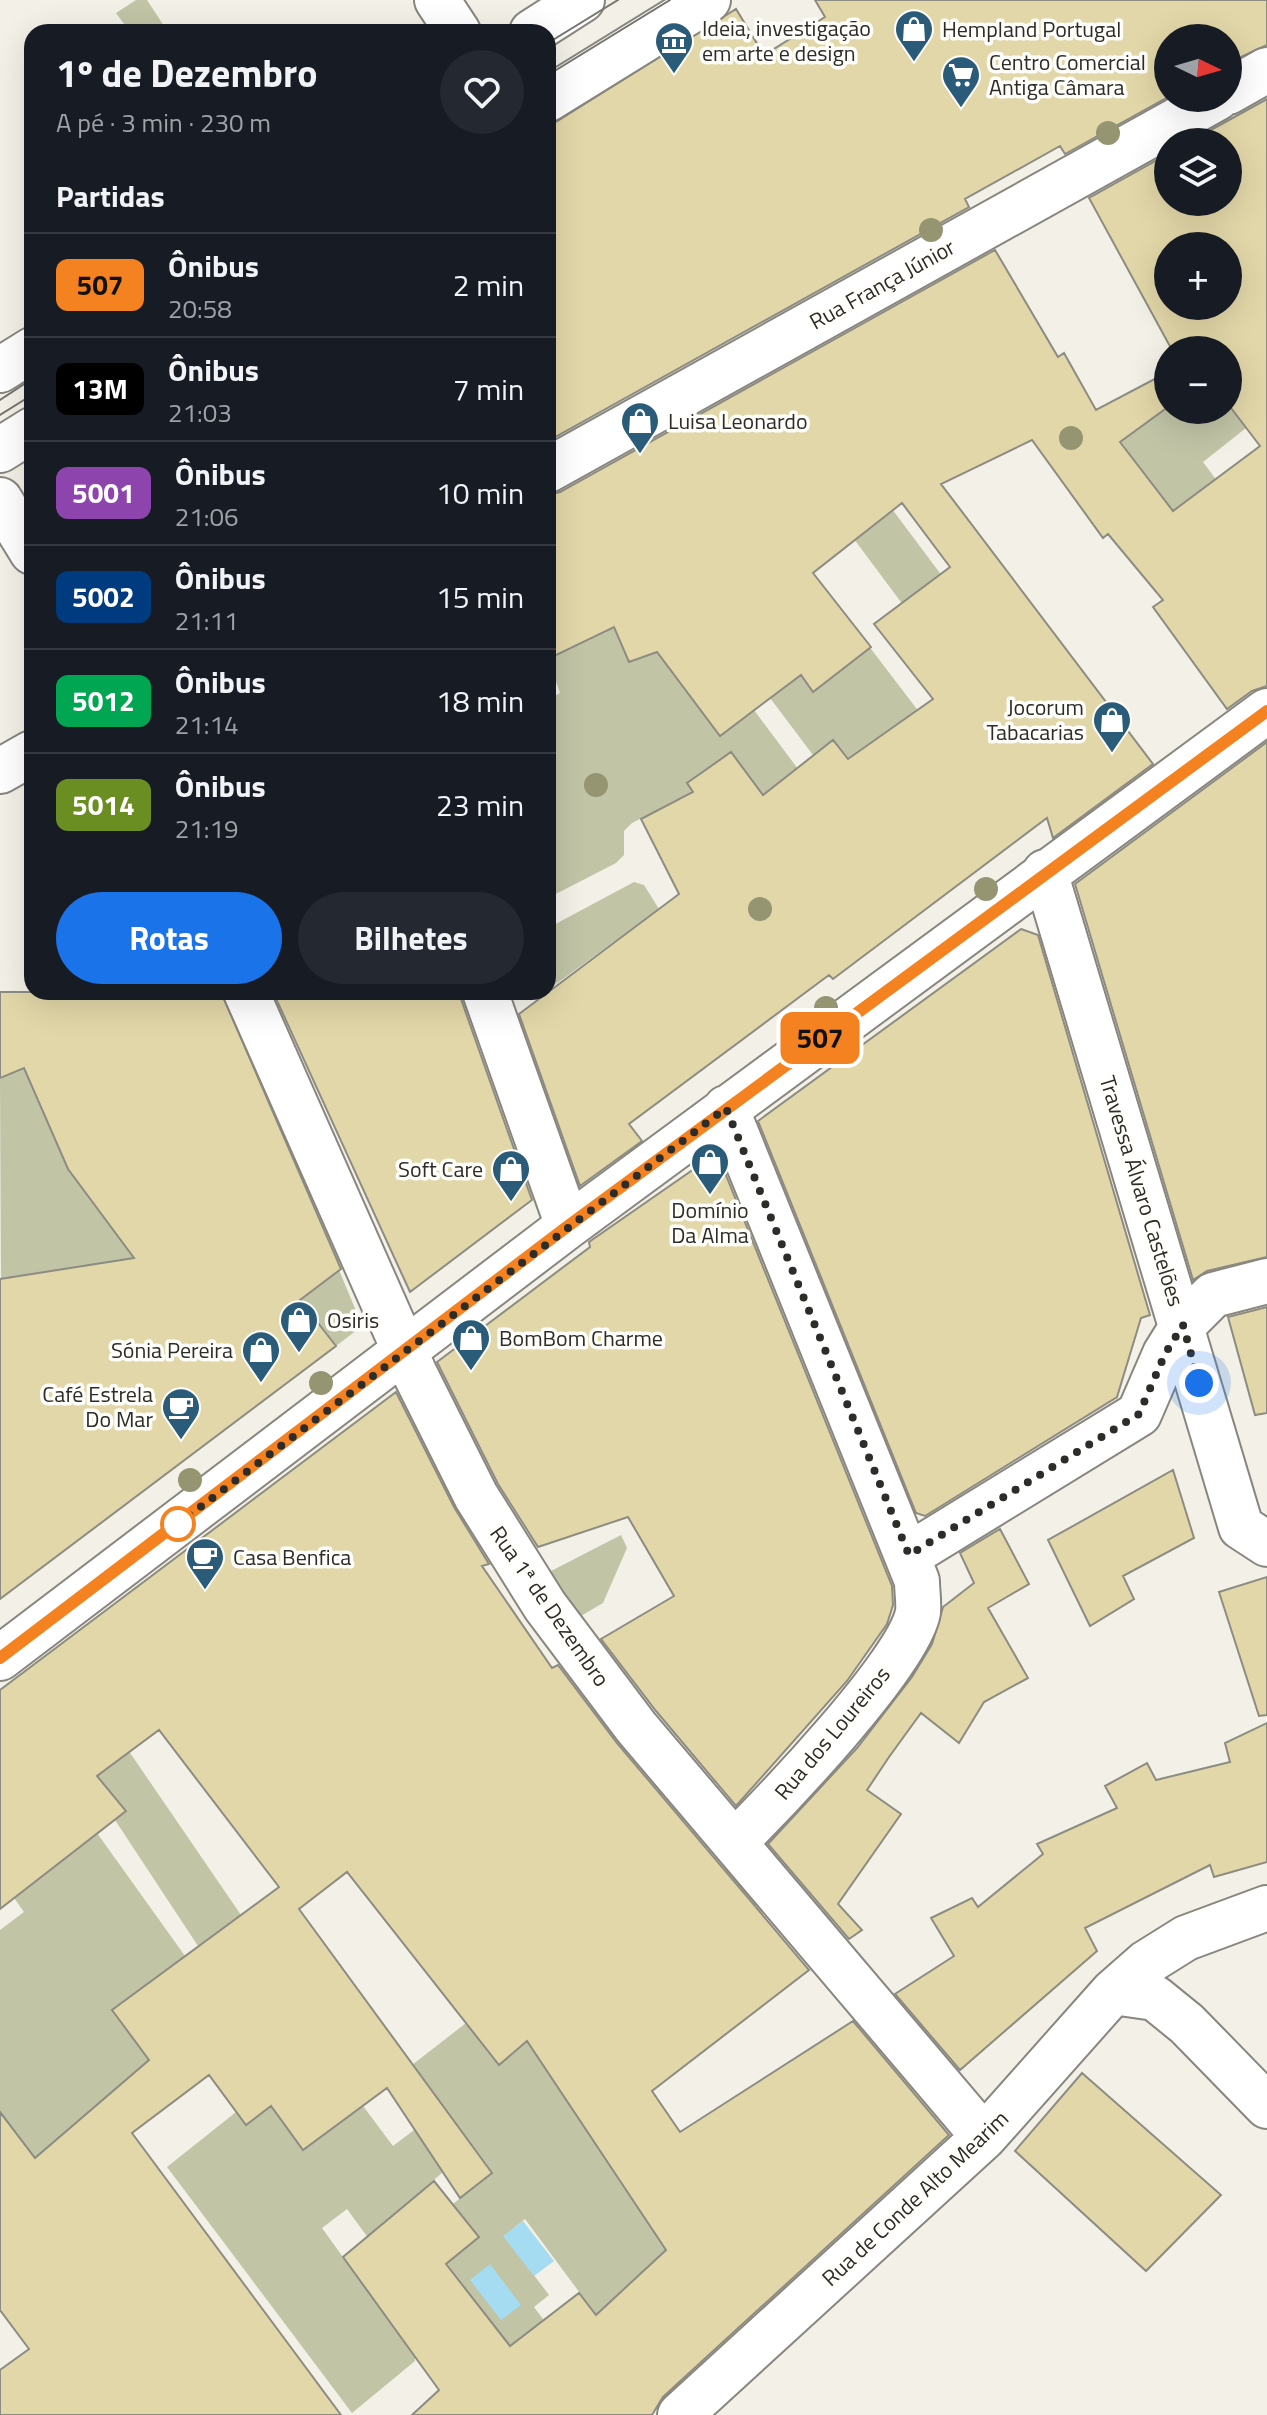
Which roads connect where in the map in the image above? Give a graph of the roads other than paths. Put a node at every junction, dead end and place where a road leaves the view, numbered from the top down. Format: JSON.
{"nodes":[{"id":1,"x":437,"y":0,"type":"edge"},
{"id":2,"x":582,"y":0,"type":"edge"},
{"id":3,"x":708,"y":0,"type":"edge"},
{"id":4,"x":453,"y":24,"type":"edge"},
{"id":5,"x":544,"y":24,"type":"edge"},
{"id":6,"x":1267,"y":70,"type":"edge"},
{"id":7,"x":1242,"y":84,"type":"edge"},
{"id":8,"x":556,"y":94,"type":"edge"},
{"id":9,"x":1192,"y":112,"type":"edge"},
{"id":10,"x":24,"y":355,"type":"edge"},
{"id":11,"x":0,"y":370,"type":"edge"},
{"id":12,"x":556,"y":466,"type":"edge"},
{"id":13,"x":0,"y":500,"type":"edge"},
{"id":14,"x":24,"y":539,"type":"edge"},
{"id":15,"x":1267,"y":711,"type":"edge"},
{"id":16,"x":24,"y":758,"type":"edge"},
{"id":17,"x":0,"y":771,"type":"edge"},
{"id":18,"x":1045,"y":872,"type":"junction"},
{"id":19,"x":250,"y":1000,"type":"edge"},
{"id":20,"x":488,"y":1000,"type":"edge"},
{"id":21,"x":726,"y":1108,"type":"junction"},
{"id":22,"x":568,"y":1226,"type":"junction"},
{"id":23,"x":1267,"y":1281,"type":"edge"},
{"id":24,"x":1183,"y":1325,"type":"junction"},
{"id":25,"x":406,"y":1352,"type":"junction"},
{"id":26,"x":1267,"y":1544,"type":"edge"},
{"id":27,"x":909,"y":1555,"type":"junction"},
{"id":28,"x":0,"y":1658,"type":"edge"},
{"id":29,"x":735,"y":1842,"type":"junction"},
{"id":30,"x":1267,"y":1908,"type":"edge"},
{"id":31,"x":1113,"y":1992,"type":"junction"},
{"id":32,"x":1267,"y":2106,"type":"edge"},
{"id":33,"x":984,"y":2137,"type":"junction"},
{"id":34,"x":680,"y":2415,"type":"edge"}],
"edges":[{"from":1,"to":4,"type":"street"},
{"from":2,"to":5,"type":"street"},
{"from":3,"to":8,"type":"street"},
{"from":6,"to":7,"type":"street"},
{"from":9,"to":12,"type":"street","name":"Rua França Júnior"},
{"from":10,"to":11,"type":"street"},
{"from":13,"to":14,"type":"street"},
{"from":15,"to":18,"type":"street"},
{"from":16,"to":17,"type":"street"},
{"from":18,"to":21,"type":"street"},
{"from":18,"to":24,"type":"street","name":"Travessa Álvaro Castelões"},
{"from":19,"to":25,"type":"street","name":"Rua 1ª de Dezembro"},
{"from":20,"to":22,"type":"street"},
{"from":21,"to":22,"type":"street"},
{"from":21,"to":27,"type":"street","name":"Rua dos Loureiros"},
{"from":22,"to":25,"type":"street"},
{"from":23,"to":24,"type":"street"},
{"from":24,"to":26,"type":"street","name":"Travessa Álvaro Castelões"},
{"from":24,"to":27,"type":"street"},
{"from":25,"to":28,"type":"street"},
{"from":25,"to":29,"type":"street","name":"Rua 1ª de Dezembro"},
{"from":27,"to":29,"type":"street","name":"Rua dos Loureiros"},
{"from":29,"to":33,"type":"street","name":"Rua 1ª de Dezembro"},
{"from":30,"to":31,"type":"street","name":"Rua de Conde Alto Mearim"},
{"from":31,"to":32,"type":"street"},
{"from":31,"to":33,"type":"street","name":"Rua de Conde Alto Mearim"},
{"from":33,"to":34,"type":"street","name":"Rua de Conde Alto Mearim"}]}
